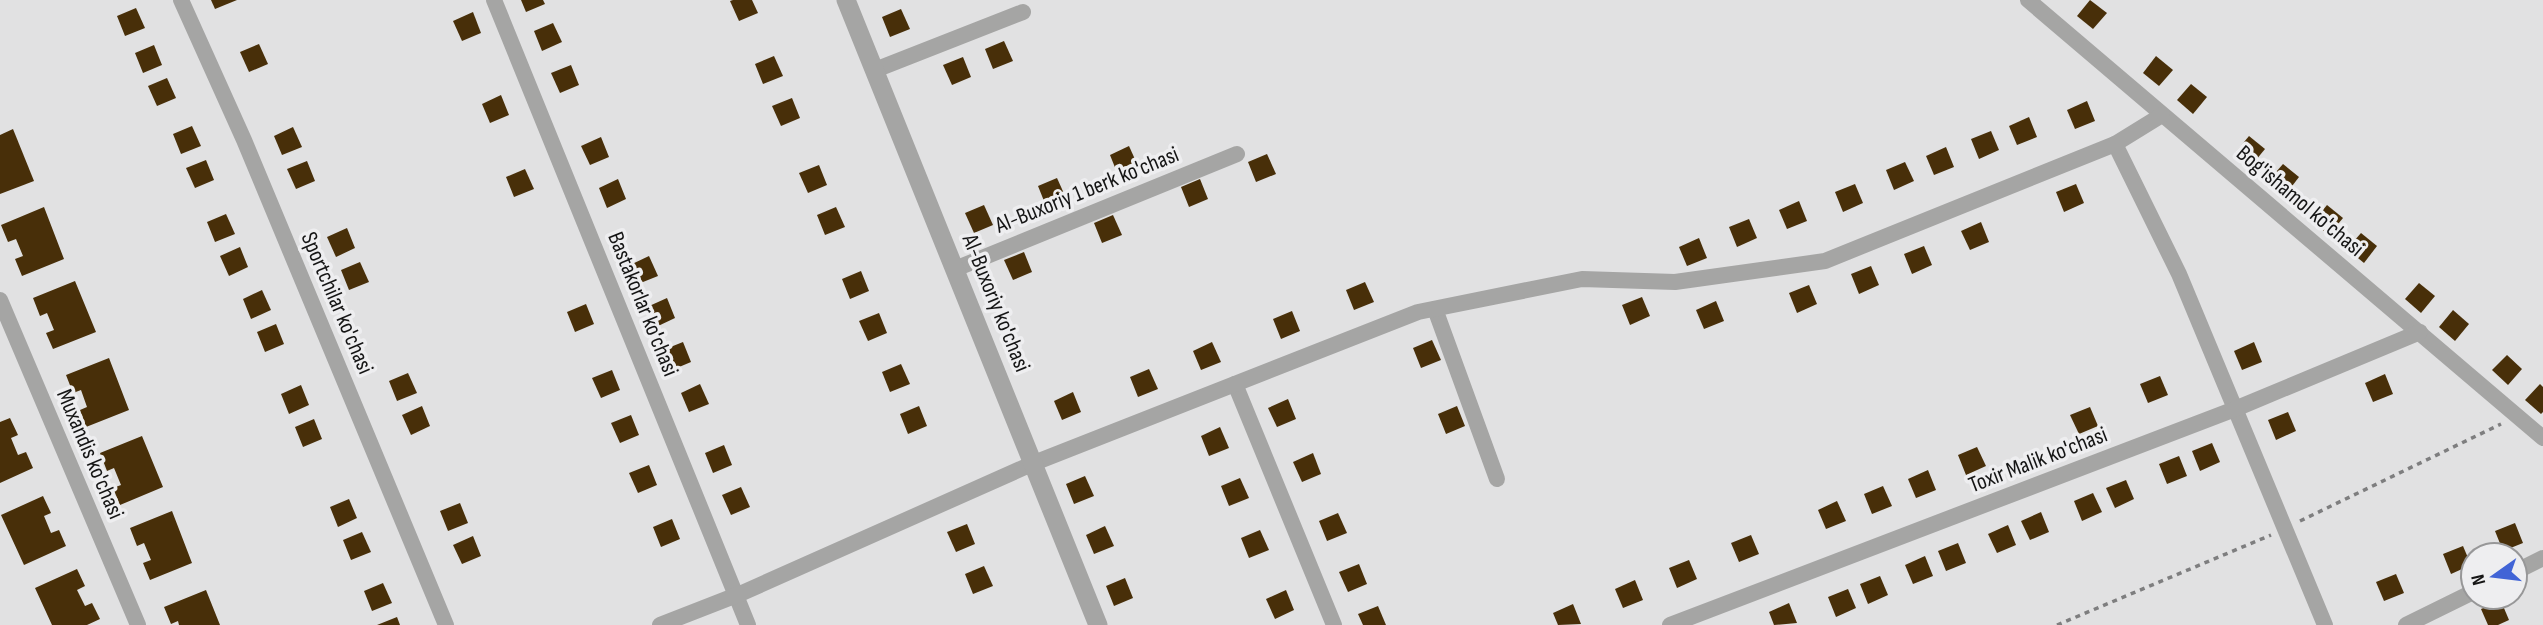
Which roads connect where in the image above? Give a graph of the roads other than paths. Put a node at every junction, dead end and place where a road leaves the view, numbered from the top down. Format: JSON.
{"nodes":[{"id":1,"x":181,"y":0,"type":"edge"},
{"id":2,"x":494,"y":0,"type":"edge"},
{"id":3,"x":846,"y":0,"type":"edge"},
{"id":4,"x":2028,"y":0,"type":"edge"},
{"id":5,"x":1023,"y":12,"type":"dead end"},
{"id":6,"x":875,"y":71,"type":"junction"},
{"id":7,"x":2162,"y":115,"type":"junction"},
{"id":8,"x":2115,"y":144,"type":"junction"},
{"id":9,"x":1237,"y":154,"type":"dead end"},
{"id":10,"x":955,"y":269,"type":"junction"},
{"id":11,"x":0,"y":300,"type":"edge"},
{"id":12,"x":1435,"y":309,"type":"junction"},
{"id":13,"x":2420,"y":332,"type":"junction"},
{"id":14,"x":1235,"y":384,"type":"junction"},
{"id":15,"x":2235,"y":409,"type":"junction"},
{"id":16,"x":2543,"y":438,"type":"edge"},
{"id":17,"x":1034,"y":463,"type":"junction"},
{"id":18,"x":1497,"y":479,"type":"dead end"},
{"id":19,"x":735,"y":596,"type":"junction"},
{"id":20,"x":2459,"y":599,"type":"edge"},
{"id":21,"x":138,"y":625,"type":"edge"},
{"id":22,"x":446,"y":625,"type":"edge"},
{"id":23,"x":660,"y":625,"type":"edge"},
{"id":24,"x":748,"y":625,"type":"edge"},
{"id":25,"x":1098,"y":625,"type":"edge"},
{"id":26,"x":1334,"y":625,"type":"edge"},
{"id":27,"x":1670,"y":625,"type":"edge"},
{"id":28,"x":2325,"y":625,"type":"edge"},
{"id":29,"x":2406,"y":625,"type":"edge"}],
"edges":[{"from":1,"to":22,"type":"street","name":"Sportchilar ko'chasi"},
{"from":2,"to":19,"type":"street","name":"Bastakorlar ko'chasi"},
{"from":3,"to":6,"type":"street","name":"Al-Buxoriy ko'chasi"},
{"from":4,"to":7,"type":"street","name":"Bog'ishamol ko'chasi"},
{"from":5,"to":6,"type":"street"},
{"from":6,"to":10,"type":"street","name":"Al-Buxoriy ko'chasi"},
{"from":7,"to":8,"type":"street"},
{"from":7,"to":13,"type":"street","name":"Bog'ishamol ko'chasi"},
{"from":8,"to":12,"type":"street"},
{"from":8,"to":15,"type":"street"},
{"from":9,"to":10,"type":"street","name":"Al-Buxoriy 1 berk ko'chasi"},
{"from":10,"to":17,"type":"street","name":"Al-Buxoriy ko'chasi"},
{"from":11,"to":21,"type":"street","name":"Muxandis ko'chasi"},
{"from":12,"to":14,"type":"street"},
{"from":12,"to":18,"type":"street"},
{"from":13,"to":15,"type":"street","name":"Toxir Malik ko'chasi"},
{"from":13,"to":16,"type":"street","name":"Bog'ishamol ko'chasi"},
{"from":14,"to":17,"type":"street"},
{"from":14,"to":26,"type":"street"},
{"from":15,"to":27,"type":"street","name":"Toxir Malik ko'chasi"},
{"from":15,"to":28,"type":"street"},
{"from":17,"to":19,"type":"street"},
{"from":17,"to":25,"type":"street","name":"Al-Buxoriy ko'chasi"},
{"from":19,"to":23,"type":"street"},
{"from":19,"to":24,"type":"street","name":"Bastakorlar ko'chasi"},
{"from":20,"to":29,"type":"street"}]}
